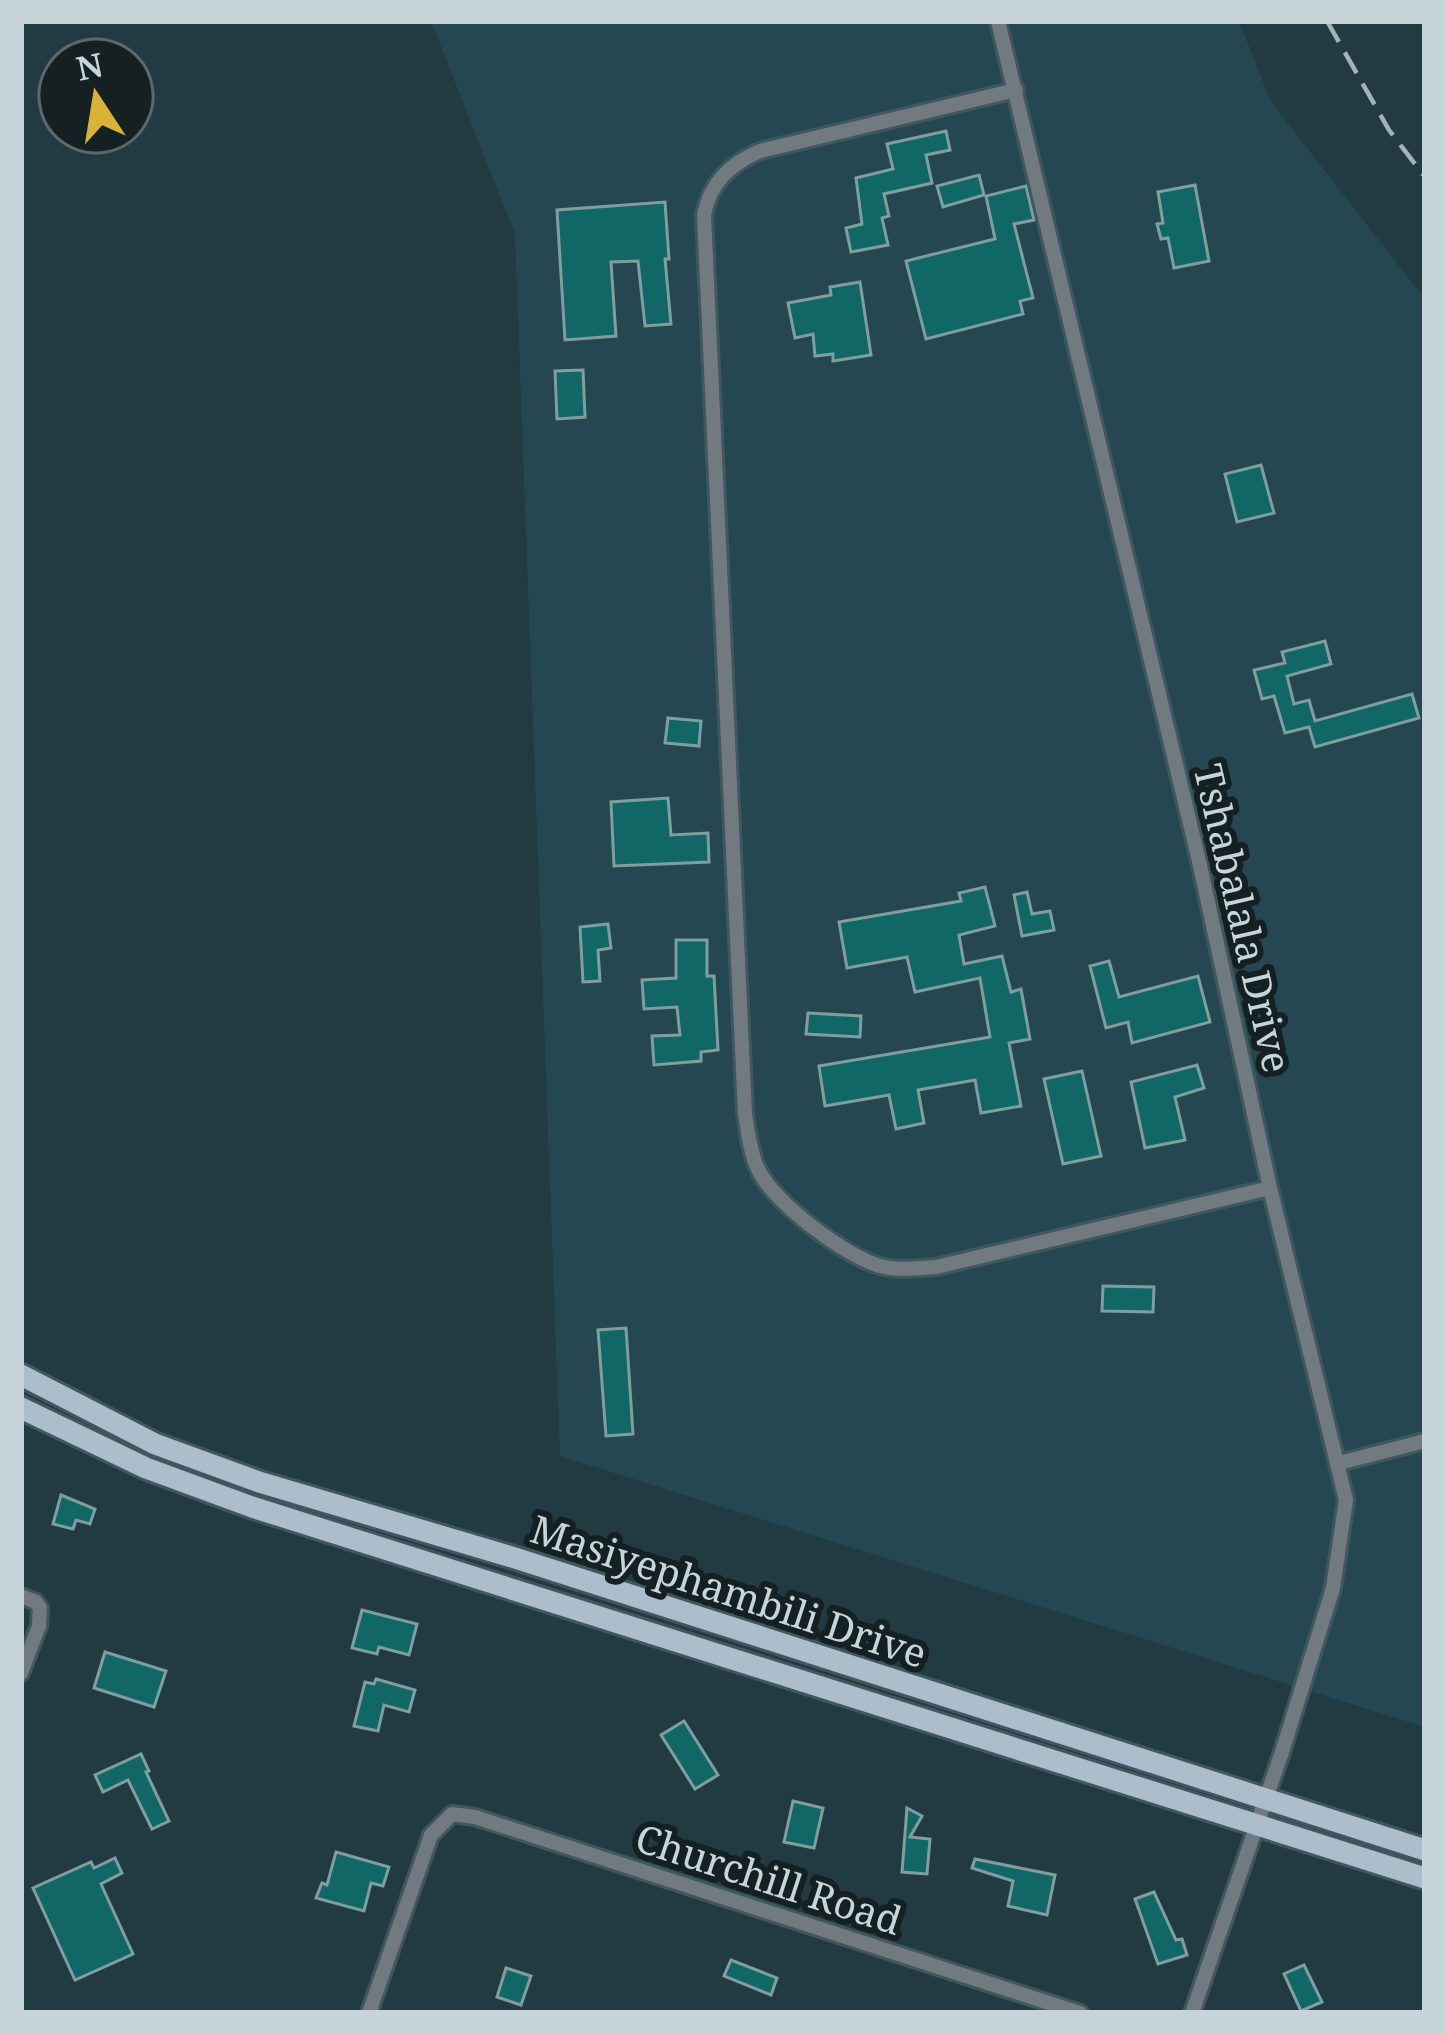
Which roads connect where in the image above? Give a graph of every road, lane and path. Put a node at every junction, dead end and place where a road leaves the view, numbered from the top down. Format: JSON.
{"nodes":[{"id":1,"x":998,"y":21,"type":"edge"},
{"id":2,"x":1016,"y":90,"type":"junction"},
{"id":3,"x":1270,"y":1188,"type":"junction"},
{"id":4,"x":21,"y":1376,"type":"edge"},
{"id":5,"x":21,"y":1408,"type":"edge"},
{"id":6,"x":1425,"y":1441,"type":"edge"},
{"id":7,"x":1339,"y":1463,"type":"junction"},
{"id":8,"x":21,"y":1596,"type":"edge"},
{"id":9,"x":21,"y":1673,"type":"edge"},
{"id":10,"x":1262,"y":1801,"type":"junction"},
{"id":11,"x":1254,"y":1825,"type":"junction"},
{"id":12,"x":1425,"y":1850,"type":"edge"},
{"id":13,"x":1425,"y":1878,"type":"edge"},
{"id":14,"x":369,"y":2013,"type":"edge"},
{"id":15,"x":1080,"y":2013,"type":"edge"},
{"id":16,"x":1192,"y":2013,"type":"edge"}],
"edges":[{"from":1,"to":2,"type":"street","name":"Tshabalala Drive"},
{"from":2,"to":3,"type":"street","name":"Tshabalala Drive"},
{"from":2,"to":3,"type":"street"},
{"from":3,"to":7,"type":"street","name":"Tshabalala Drive"},
{"from":4,"to":10,"type":"main road","name":"Masiyephambili Drive"},
{"from":5,"to":11,"type":"main road","name":"Masiyephambili Drive"},
{"from":6,"to":7,"type":"street"},
{"from":7,"to":10,"type":"street","name":"Tshabalala Drive"},
{"from":8,"to":9,"type":"street"},
{"from":10,"to":11,"type":"street","name":"Tshabalala Drive"},
{"from":10,"to":12,"type":"main road","name":"Masiyephambili Drive"},
{"from":11,"to":13,"type":"main road","name":"Masiyephambili Drive"},
{"from":11,"to":16,"type":"street","name":"Tshabalala Drive"},
{"from":14,"to":15,"type":"street","name":"Churchill Road"}]}
